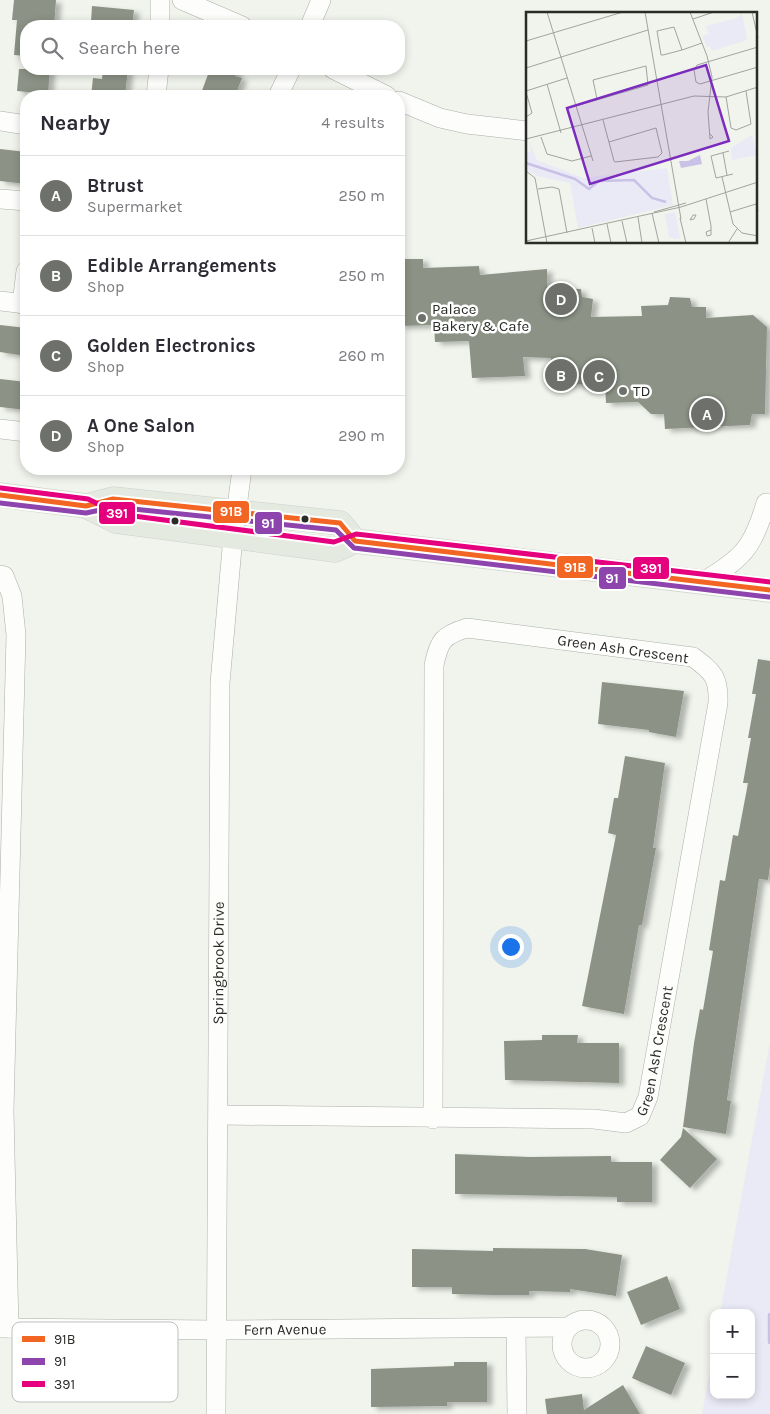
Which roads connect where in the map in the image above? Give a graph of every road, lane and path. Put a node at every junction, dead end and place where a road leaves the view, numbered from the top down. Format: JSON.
{"nodes":[{"id":1,"x":160,"y":0,"type":"edge"},
{"id":2,"x":182,"y":0,"type":"edge"},
{"id":3,"x":322,"y":0,"type":"edge"},
{"id":4,"x":160,"y":20,"type":"edge"},
{"id":5,"x":228,"y":20,"type":"edge"},
{"id":6,"x":313,"y":20,"type":"edge"},
{"id":7,"x":158,"y":75,"type":"edge"},
{"id":8,"x":288,"y":75,"type":"edge"},
{"id":9,"x":344,"y":75,"type":"edge"},
{"id":10,"x":157,"y":90,"type":"edge"},
{"id":11,"x":281,"y":90,"type":"edge"},
{"id":12,"x":374,"y":90,"type":"edge"},
{"id":13,"x":405,"y":103,"type":"edge"},
{"id":14,"x":0,"y":121,"type":"edge"},
{"id":15,"x":20,"y":124,"type":"edge"},
{"id":16,"x":526,"y":131,"type":"edge"},
{"id":17,"x":0,"y":198,"type":"edge"},
{"id":18,"x":20,"y":201,"type":"edge"},
{"id":19,"x":0,"y":301,"type":"edge"},
{"id":20,"x":20,"y":304,"type":"edge"},
{"id":21,"x":0,"y":429,"type":"edge"},
{"id":22,"x":20,"y":431,"type":"edge"},
{"id":23,"x":241,"y":475,"type":"edge"},
{"id":24,"x":0,"y":495,"type":"edge"},
{"id":25,"x":86,"y":506,"type":"junction"},
{"id":26,"x":770,"y":512,"type":"edge"},
{"id":27,"x":238,"y":514,"type":"junction"},
{"id":28,"x":233,"y":537,"type":"junction"},
{"id":29,"x":355,"y":541,"type":"junction"},
{"id":30,"x":0,"y":575,"type":"edge"},
{"id":31,"x":703,"y":582,"type":"junction"},
{"id":32,"x":770,"y":590,"type":"edge"},
{"id":33,"x":2,"y":1111,"type":"edge"},
{"id":34,"x":219,"y":1115,"type":"junction"},
{"id":35,"x":433,"y":1119,"type":"junction"},
{"id":36,"x":569,"y":1327,"type":"dead end"},
{"id":37,"x":5,"y":1328,"type":"edge"},
{"id":38,"x":516,"y":1328,"type":"junction"},
{"id":39,"x":178,"y":1330,"type":"edge"},
{"id":40,"x":217,"y":1330,"type":"junction"},
{"id":41,"x":216,"y":1414,"type":"edge"},
{"id":42,"x":518,"y":1414,"type":"edge"}],
"edges":[{"from":1,"to":4,"type":"street"},
{"from":2,"to":5,"type":"street"},
{"from":3,"to":6,"type":"street"},
{"from":7,"to":10,"type":"street"},
{"from":8,"to":11,"type":"street"},
{"from":9,"to":12,"type":"street"},
{"from":13,"to":16,"type":"street"},
{"from":14,"to":15,"type":"street"},
{"from":17,"to":18,"type":"street"},
{"from":19,"to":20,"type":"street"},
{"from":21,"to":22,"type":"street"},
{"from":23,"to":27,"type":"street","name":"Springbrook Drive"},
{"from":24,"to":25,"type":"main road"},
{"from":25,"to":27,"type":"main road"},
{"from":25,"to":28,"type":"main road"},
{"from":26,"to":31,"type":"street"},
{"from":27,"to":28,"type":"street","name":"Springbrook Drive"},
{"from":27,"to":29,"type":"main road"},
{"from":28,"to":29,"type":"main road"},
{"from":28,"to":34,"type":"street","name":"Springbrook Drive"},
{"from":29,"to":31,"type":"main road"},
{"from":30,"to":33,"type":"street"},
{"from":31,"to":32,"type":"main road"},
{"from":33,"to":37,"type":"street"},
{"from":34,"to":35,"type":"street","name":"Green Ash Crescent"},
{"from":34,"to":40,"type":"street","name":"Springbrook Drive"},
{"from":35,"to":35,"type":"street","name":"Green Ash Crescent"},
{"from":36,"to":38,"type":"street","name":"Fern Avenue"},
{"from":38,"to":40,"type":"street","name":"Fern Avenue"},
{"from":38,"to":42,"type":"street"},
{"from":39,"to":40,"type":"street","name":"Fern Avenue"},
{"from":40,"to":41,"type":"street","name":"Springbrook Drive"}]}
